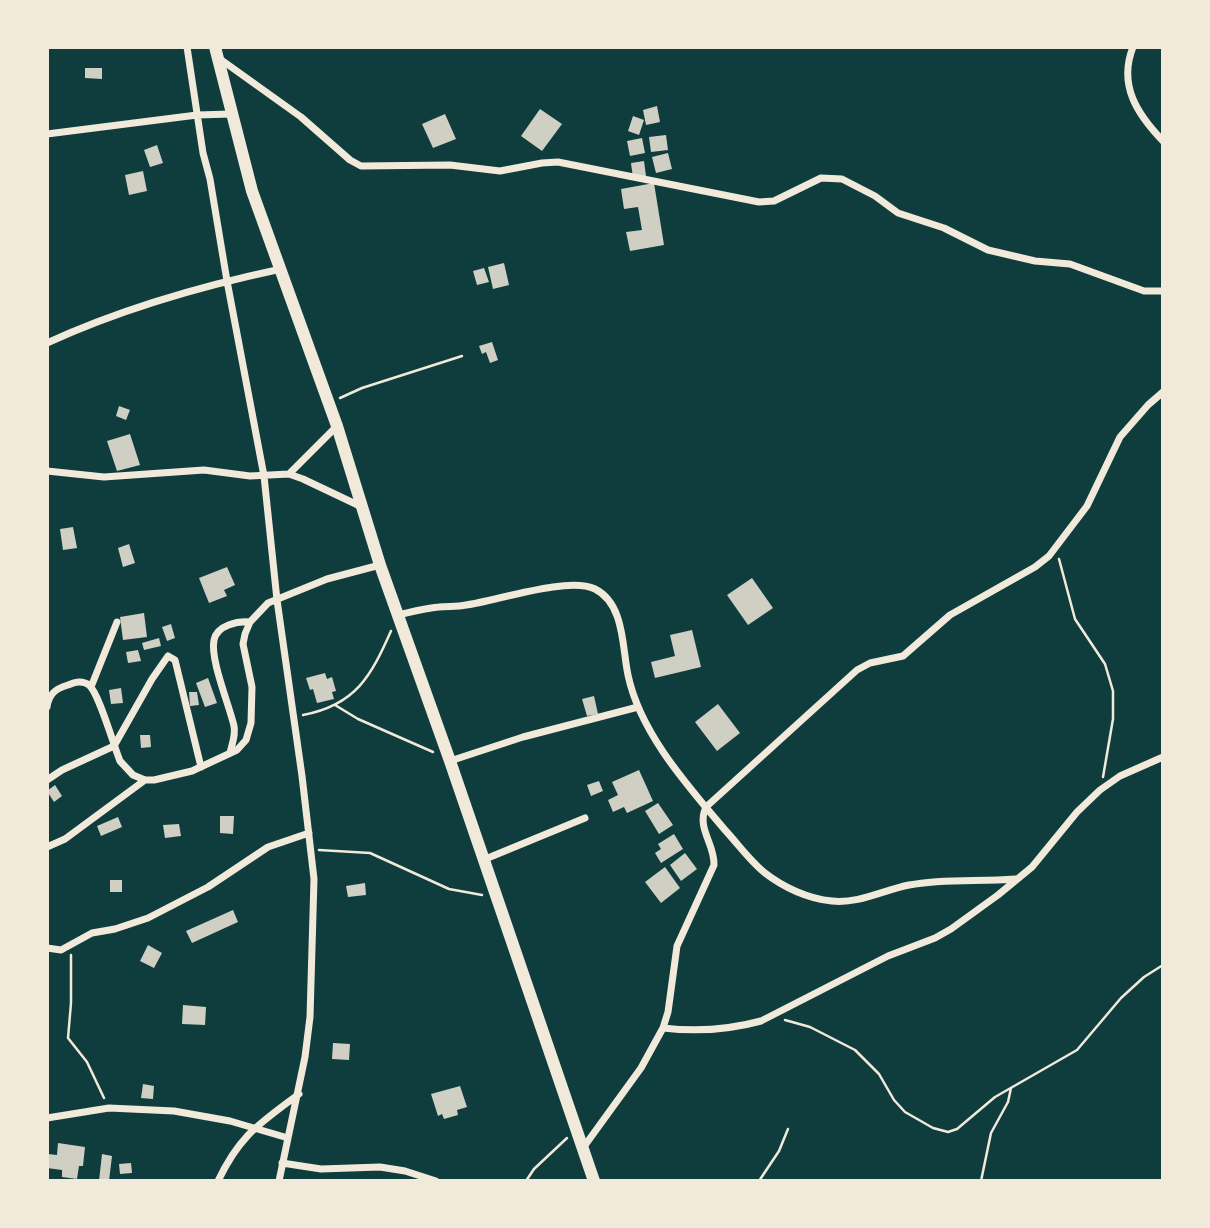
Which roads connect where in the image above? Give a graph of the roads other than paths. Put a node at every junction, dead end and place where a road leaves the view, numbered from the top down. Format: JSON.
{"nodes":[{"id":1,"x":187,"y":47,"type":"edge"},
{"id":2,"x":1133,"y":47,"type":"edge"},
{"id":3,"x":216,"y":52,"type":"edge"},
{"id":4,"x":231,"y":114,"type":"junction"},
{"id":5,"x":197,"y":115,"type":"junction"},
{"id":6,"x":47,"y":134,"type":"edge"},
{"id":7,"x":1163,"y":141,"type":"edge"},
{"id":8,"x":281,"y":269,"type":"junction"},
{"id":9,"x":227,"y":281,"type":"junction"},
{"id":10,"x":1163,"y":291,"type":"edge"},
{"id":11,"x":47,"y":343,"type":"edge"},
{"id":12,"x":1163,"y":392,"type":"edge"},
{"id":13,"x":337,"y":426,"type":"junction"},
{"id":14,"x":47,"y":471,"type":"edge"},
{"id":15,"x":289,"y":474,"type":"junction"},
{"id":16,"x":264,"y":476,"type":"junction"},
{"id":17,"x":362,"y":508,"type":"junction"},
{"id":18,"x":380,"y":565,"type":"junction"},
{"id":19,"x":277,"y":600,"type":"junction"},
{"id":20,"x":398,"y":615,"type":"junction"},
{"id":21,"x":117,"y":622,"type":"dead end"},
{"id":22,"x":250,"y":622,"type":"junction"},
{"id":23,"x":91,"y":687,"type":"junction"},
{"id":24,"x":47,"y":707,"type":"edge"},
{"id":25,"x":638,"y":707,"type":"junction"},
{"id":26,"x":114,"y":746,"type":"junction"},
{"id":27,"x":230,"y":753,"type":"junction"},
{"id":28,"x":1163,"y":757,"type":"edge"},
{"id":29,"x":450,"y":761,"type":"junction"},
{"id":30,"x":201,"y":768,"type":"junction"},
{"id":31,"x":47,"y":780,"type":"edge"},
{"id":32,"x":145,"y":780,"type":"junction"},
{"id":33,"x":706,"y":807,"type":"junction"},
{"id":34,"x":585,"y":818,"type":"dead end"},
{"id":35,"x":309,"y":833,"type":"junction"},
{"id":36,"x":47,"y":847,"type":"edge"},
{"id":37,"x":482,"y":860,"type":"junction"},
{"id":38,"x":1015,"y":879,"type":"junction"},
{"id":39,"x":47,"y":948,"type":"edge"},
{"id":40,"x":663,"y":1028,"type":"junction"},
{"id":41,"x":299,"y":1094,"type":"junction"},
{"id":42,"x":47,"y":1118,"type":"edge"},
{"id":43,"x":253,"y":1128,"type":"junction"},
{"id":44,"x":288,"y":1138,"type":"junction"},
{"id":45,"x":583,"y":1148,"type":"junction"},
{"id":46,"x":282,"y":1163,"type":"junction"},
{"id":47,"x":218,"y":1181,"type":"edge"},
{"id":48,"x":279,"y":1181,"type":"edge"},
{"id":49,"x":436,"y":1181,"type":"edge"},
{"id":50,"x":594,"y":1181,"type":"edge"}],
"edges":[{"from":1,"to":5,"type":"street"},
{"from":2,"to":7,"type":"street"},
{"from":3,"to":4,"type":"highway"},
{"from":3,"to":10,"type":"street"},
{"from":4,"to":5,"type":"street"},
{"from":4,"to":8,"type":"highway"},
{"from":5,"to":6,"type":"street"},
{"from":5,"to":9,"type":"street"},
{"from":8,"to":9,"type":"street"},
{"from":8,"to":13,"type":"highway"},
{"from":9,"to":11,"type":"street"},
{"from":9,"to":16,"type":"street"},
{"from":12,"to":33,"type":"street"},
{"from":13,"to":15,"type":"street"},
{"from":13,"to":17,"type":"highway"},
{"from":14,"to":16,"type":"street"},
{"from":15,"to":16,"type":"street"},
{"from":15,"to":17,"type":"street"},
{"from":16,"to":19,"type":"street"},
{"from":17,"to":18,"type":"highway"},
{"from":18,"to":19,"type":"street"},
{"from":18,"to":20,"type":"highway"},
{"from":19,"to":22,"type":"street"},
{"from":19,"to":35,"type":"street"},
{"from":20,"to":25,"type":"street"},
{"from":20,"to":29,"type":"highway"},
{"from":21,"to":23,"type":"street"},
{"from":22,"to":27,"type":"street"},
{"from":22,"to":27,"type":"street"},
{"from":23,"to":24,"type":"street"},
{"from":23,"to":26,"type":"street"},
{"from":25,"to":29,"type":"street"},
{"from":25,"to":33,"type":"street"},
{"from":26,"to":30,"type":"street"},
{"from":26,"to":31,"type":"street"},
{"from":26,"to":32,"type":"street"},
{"from":27,"to":30,"type":"street"},
{"from":28,"to":38,"type":"street"},
{"from":29,"to":37,"type":"highway"},
{"from":30,"to":32,"type":"street"},
{"from":32,"to":36,"type":"street"},
{"from":33,"to":38,"type":"street"},
{"from":33,"to":40,"type":"street"},
{"from":34,"to":37,"type":"street"},
{"from":35,"to":39,"type":"street"},
{"from":35,"to":41,"type":"street"},
{"from":37,"to":45,"type":"highway"},
{"from":38,"to":40,"type":"street"},
{"from":40,"to":45,"type":"street"},
{"from":41,"to":43,"type":"street"},
{"from":41,"to":44,"type":"street"},
{"from":42,"to":43,"type":"street"},
{"from":43,"to":44,"type":"street"},
{"from":43,"to":47,"type":"street"},
{"from":44,"to":46,"type":"street"},
{"from":45,"to":50,"type":"highway"},
{"from":46,"to":48,"type":"street"},
{"from":46,"to":49,"type":"street"}]}
